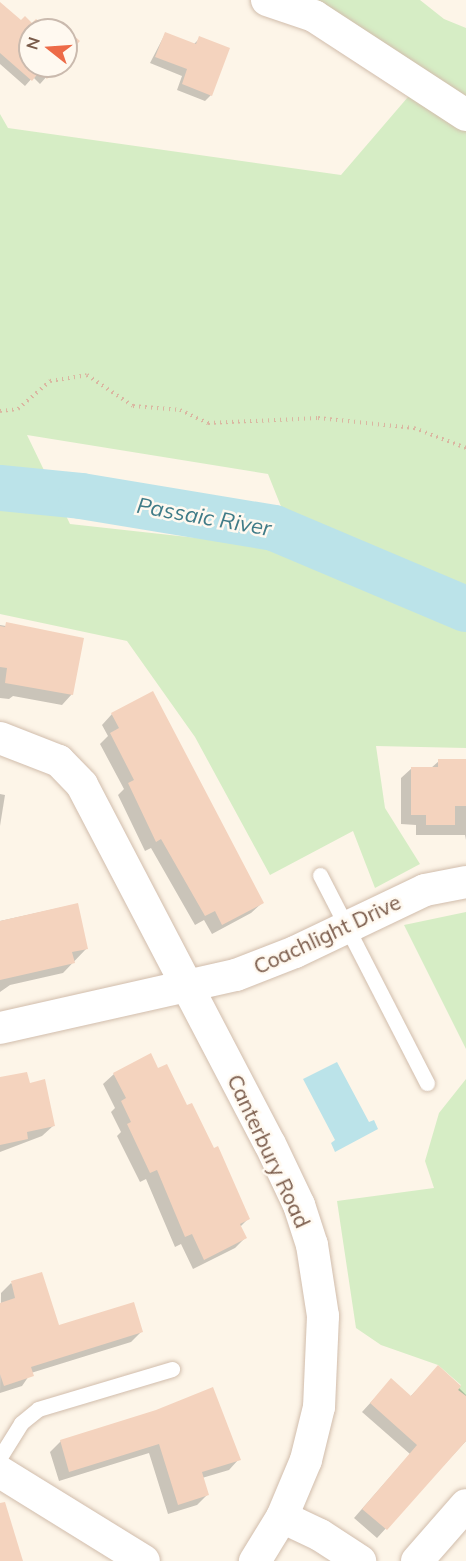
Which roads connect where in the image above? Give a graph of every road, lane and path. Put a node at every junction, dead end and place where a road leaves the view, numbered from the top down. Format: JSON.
{"nodes":[{"id":1,"x":267,"y":0,"type":"edge"},
{"id":2,"x":466,"y":115,"type":"edge"},
{"id":3,"x":0,"y":411,"type":"edge"},
{"id":4,"x":466,"y":448,"type":"edge"},
{"id":5,"x":0,"y":738,"type":"edge"},
{"id":6,"x":320,"y":875,"type":"dead end"},
{"id":7,"x":466,"y":882,"type":"edge"},
{"id":8,"x":346,"y":926,"type":"junction"},
{"id":9,"x":188,"y":987,"type":"junction"},
{"id":10,"x":0,"y":1028,"type":"edge"},
{"id":11,"x":427,"y":1083,"type":"dead end"},
{"id":12,"x":172,"y":1369,"type":"dead end"},
{"id":13,"x":0,"y":1457,"type":"edge"},
{"id":14,"x":0,"y":1472,"type":"edge"},
{"id":15,"x":466,"y":1505,"type":"edge"},
{"id":16,"x":282,"y":1517,"type":"junction"},
{"id":17,"x":144,"y":1561,"type":"edge"},
{"id":18,"x":255,"y":1561,"type":"edge"},
{"id":19,"x":360,"y":1561,"type":"edge"},
{"id":20,"x":417,"y":1561,"type":"edge"}],
"edges":[{"from":1,"to":2,"type":"street"},
{"from":3,"to":4,"type":"path"},
{"from":5,"to":9,"type":"street","name":"Canterbury Road"},
{"from":6,"to":8,"type":"lane"},
{"from":7,"to":8,"type":"street","name":"Coachlight Drive"},
{"from":8,"to":9,"type":"street","name":"Coachlight Drive"},
{"from":8,"to":11,"type":"lane"},
{"from":9,"to":10,"type":"street"},
{"from":9,"to":16,"type":"street","name":"Canterbury Road"},
{"from":12,"to":13,"type":"lane"},
{"from":14,"to":17,"type":"street"},
{"from":15,"to":20,"type":"street"},
{"from":16,"to":18,"type":"street","name":"Canterbury Road"},
{"from":16,"to":19,"type":"street"}]}
